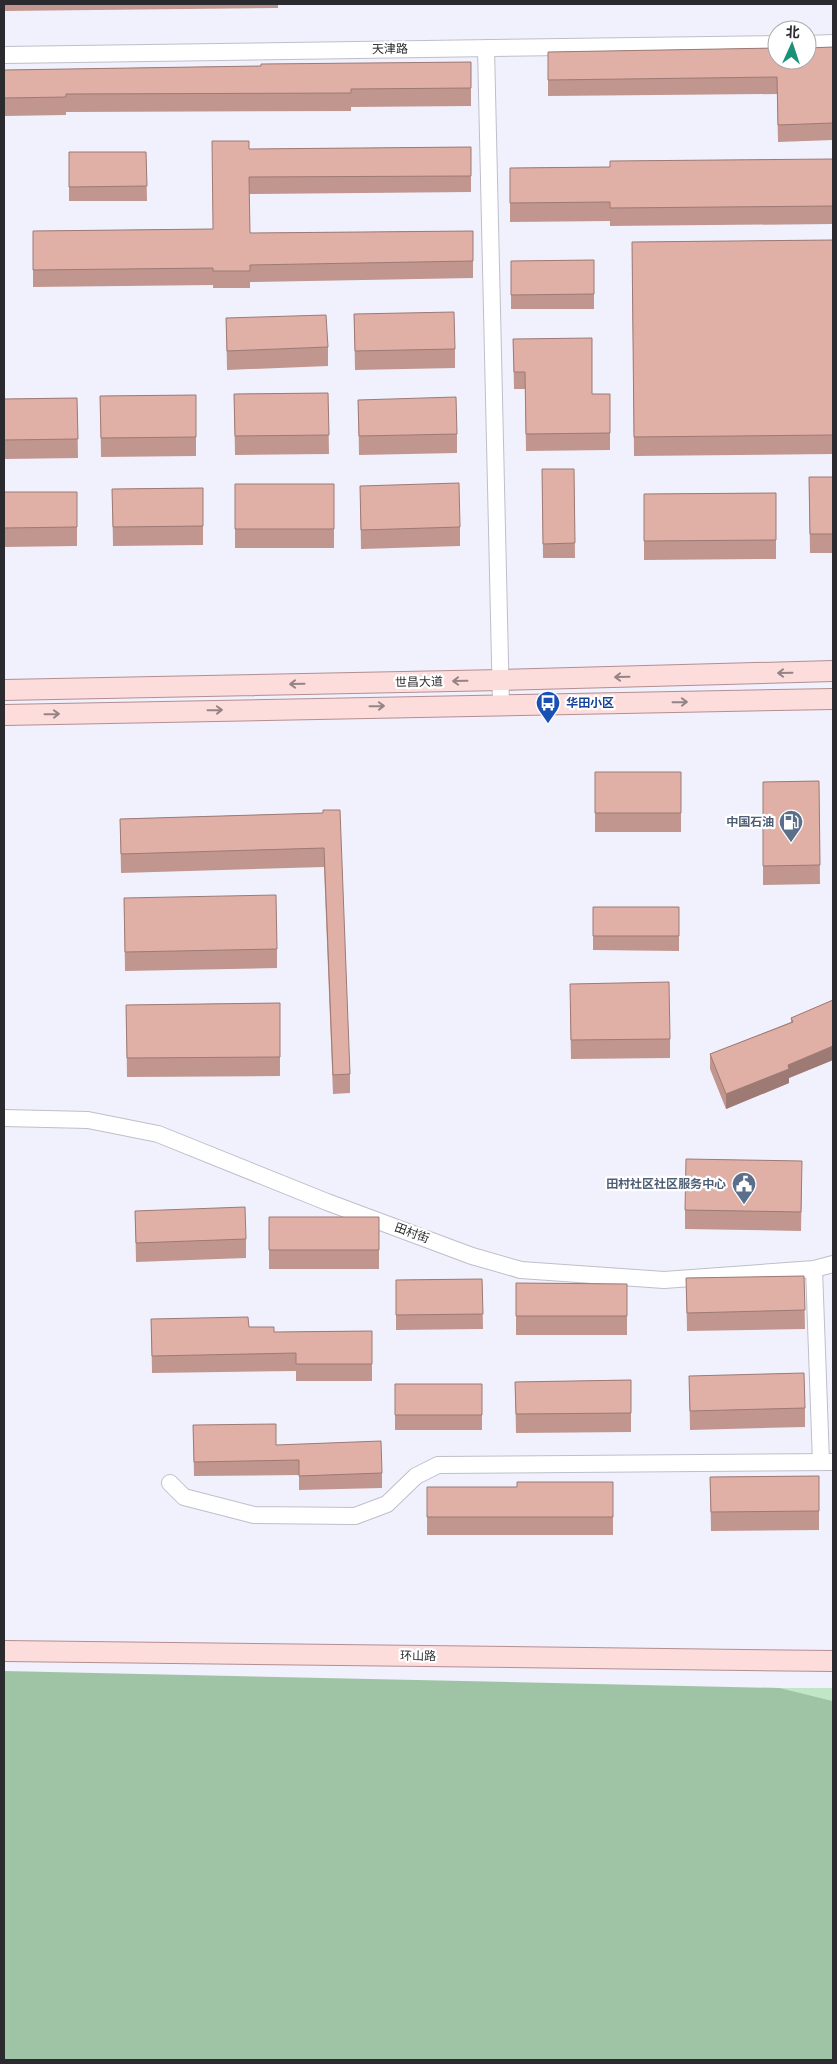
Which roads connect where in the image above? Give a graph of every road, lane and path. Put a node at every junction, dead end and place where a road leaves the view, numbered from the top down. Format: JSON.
{"nodes":[{"id":1,"x":833,"y":43,"type":"edge"},
{"id":2,"x":767,"y":44,"type":"edge"},
{"id":3,"x":817,"y":44,"type":"edge"},
{"id":4,"x":486,"y":48,"type":"junction"},
{"id":5,"x":4,"y":55,"type":"edge"},
{"id":6,"x":833,"y":671,"type":"edge"},
{"id":7,"x":502,"y":680,"type":"junction"},
{"id":8,"x":4,"y":690,"type":"edge"},
{"id":9,"x":833,"y":699,"type":"edge"},
{"id":10,"x":501,"y":705,"type":"junction"},
{"id":11,"x":4,"y":715,"type":"edge"},
{"id":12,"x":4,"y":1118,"type":"edge"},
{"id":13,"x":833,"y":1264,"type":"edge"},
{"id":14,"x":814,"y":1270,"type":"junction"},
{"id":15,"x":827,"y":1462,"type":"edge"},
{"id":16,"x":170,"y":1483,"type":"dead end"},
{"id":17,"x":4,"y":1651,"type":"edge"},
{"id":18,"x":833,"y":1661,"type":"edge"}],
"edges":[{"from":1,"to":3,"type":"street"},
{"from":2,"to":4,"type":"street","name":"天津路"},
{"from":4,"to":5,"type":"street","name":"天津路"},
{"from":4,"to":7,"type":"street"},
{"from":6,"to":7,"type":"main road","name":"世昌大道","one_way":true},
{"from":7,"to":8,"type":"main road","name":"世昌大道","one_way":true},
{"from":7,"to":10,"type":"street"},
{"from":10,"to":9,"type":"main road","name":"世昌大道","one_way":true},
{"from":11,"to":10,"type":"main road","name":"世昌大道","one_way":true},
{"from":12,"to":14,"type":"street","name":"田村街"},
{"from":13,"to":14,"type":"street","name":"田村街"},
{"from":14,"to":15,"type":"street"},
{"from":15,"to":16,"type":"street"},
{"from":17,"to":18,"type":"main road","name":"环山路"}]}
